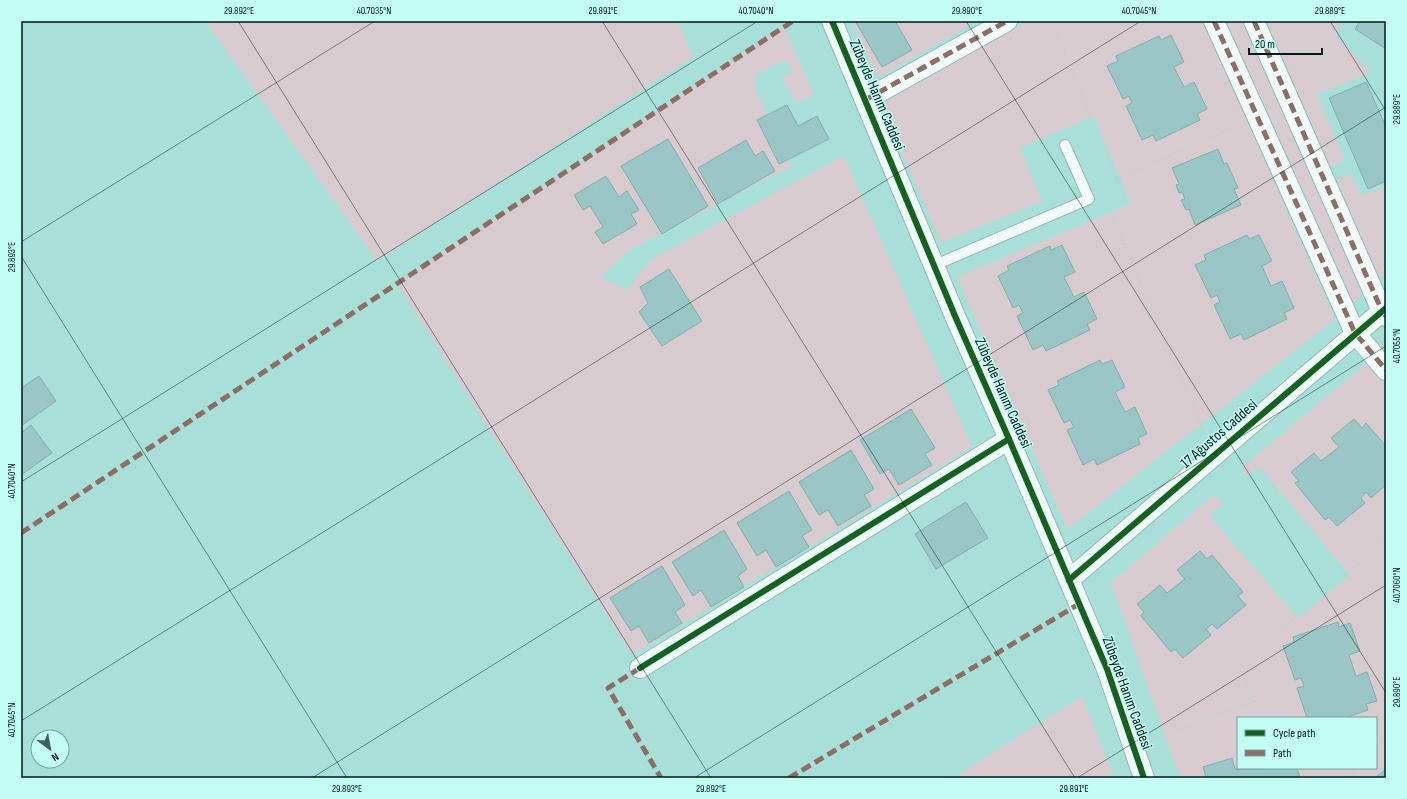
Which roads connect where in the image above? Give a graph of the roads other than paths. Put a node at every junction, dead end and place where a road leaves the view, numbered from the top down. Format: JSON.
{"nodes":[{"id":1,"x":832,"y":21,"type":"edge"},
{"id":2,"x":1007,"y":21,"type":"edge"},
{"id":3,"x":1214,"y":21,"type":"edge"},
{"id":4,"x":1254,"y":21,"type":"edge"},
{"id":5,"x":865,"y":100,"type":"junction"},
{"id":6,"x":1065,"y":145,"type":"dead end"},
{"id":7,"x":935,"y":265,"type":"junction"},
{"id":8,"x":1385,"y":312,"type":"edge"},
{"id":9,"x":1355,"y":334,"type":"junction"},
{"id":10,"x":1386,"y":370,"type":"edge"},
{"id":11,"x":1009,"y":439,"type":"junction"},
{"id":12,"x":1069,"y":580,"type":"junction"},
{"id":13,"x":640,"y":668,"type":"dead end"},
{"id":14,"x":1144,"y":778,"type":"edge"}],
"edges":[{"from":1,"to":5,"type":"street","name":"Zübeyde Hanım Caddesi"},
{"from":2,"to":5,"type":"street"},
{"from":3,"to":9,"type":"street"},
{"from":4,"to":8,"type":"street"},
{"from":5,"to":7,"type":"street","name":"Zübeyde Hanım Caddesi"},
{"from":6,"to":7,"type":"lane"},
{"from":7,"to":11,"type":"street","name":"Zübeyde Hanım Caddesi"},
{"from":8,"to":9,"type":"street","name":"17 Ağustos Caddesi"},
{"from":9,"to":10,"type":"street"},
{"from":9,"to":12,"type":"street","name":"17 Ağustos Caddesi"},
{"from":11,"to":12,"type":"street","name":"Zübeyde Hanım Caddesi"},
{"from":11,"to":13,"type":"street"},
{"from":12,"to":14,"type":"street","name":"Zübeyde Hanım Caddesi"}]}
